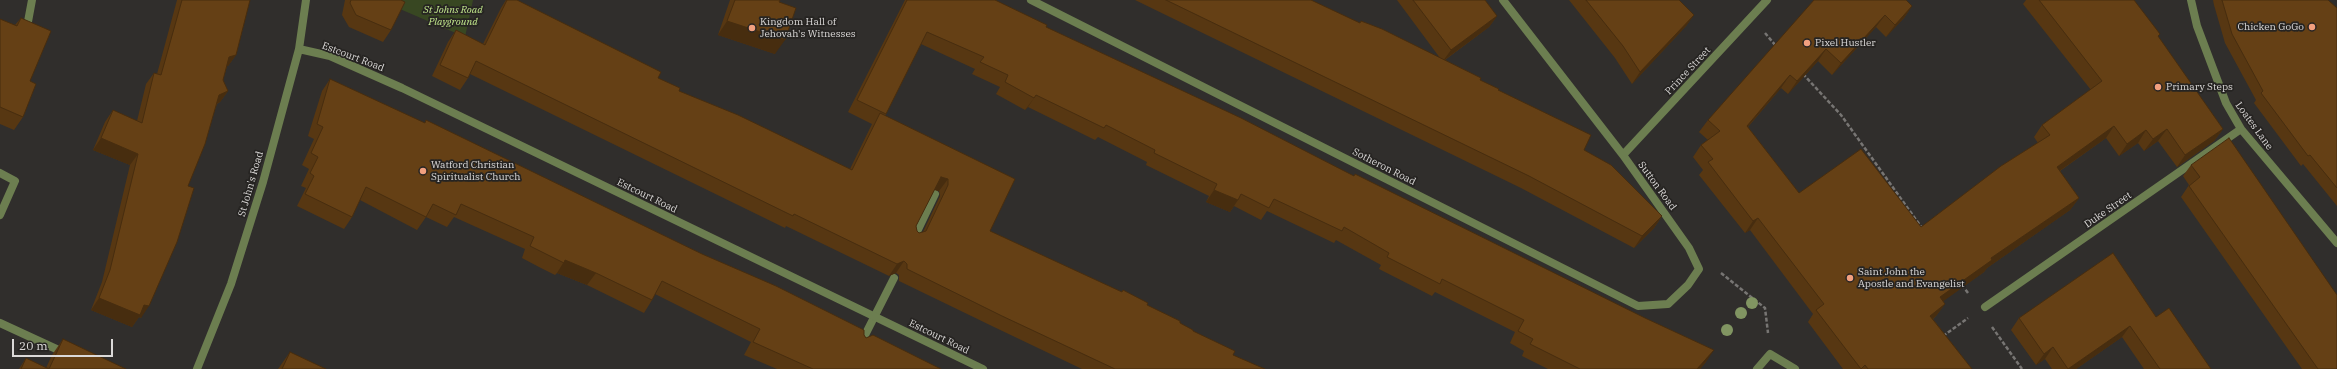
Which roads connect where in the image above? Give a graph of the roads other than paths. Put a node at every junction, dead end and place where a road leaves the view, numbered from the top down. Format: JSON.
{"nodes":[{"id":1,"x":32,"y":0,"type":"edge"},
{"id":2,"x":306,"y":0,"type":"edge"},
{"id":3,"x":1031,"y":0,"type":"edge"},
{"id":4,"x":1503,"y":0,"type":"edge"},
{"id":5,"x":1767,"y":0,"type":"edge"},
{"id":6,"x":2191,"y":0,"type":"edge"},
{"id":7,"x":27,"y":27,"type":"edge"},
{"id":8,"x":299,"y":49,"type":"junction"},
{"id":9,"x":2241,"y":129,"type":"junction"},
{"id":10,"x":1623,"y":155,"type":"junction"},
{"id":11,"x":0,"y":173,"type":"edge"},
{"id":12,"x":935,"y":194,"type":"edge"},
{"id":13,"x":0,"y":215,"type":"edge"},
{"id":14,"x":913,"y":240,"type":"edge"},
{"id":15,"x":2337,"y":243,"type":"edge"},
{"id":16,"x":1689,"y":248,"type":"joint"},
{"id":17,"x":894,"y":278,"type":"edge"},
{"id":18,"x":1983,"y":308,"type":"road end"},
{"id":19,"x":875,"y":317,"type":"junction"},
{"id":20,"x":0,"y":323,"type":"edge"},
{"id":21,"x":860,"y":345,"type":"edge"},
{"id":22,"x":70,"y":355,"type":"edge"},
{"id":23,"x":197,"y":369,"type":"edge"},
{"id":24,"x":983,"y":369,"type":"edge"},
{"id":25,"x":1757,"y":369,"type":"edge"},
{"id":26,"x":1795,"y":369,"type":"edge"}],
"edges":[{"from":1,"to":7,"type":"street"},
{"from":2,"to":8,"type":"street","name":"St John's Road"},
{"from":3,"to":16,"type":"street","name":"Sotheron Road"},
{"from":4,"to":10,"type":"street","name":"Sutton Road"},
{"from":5,"to":10,"type":"street","name":"Prince Street"},
{"from":6,"to":9,"type":"street","name":"Loates Lane"},
{"from":8,"to":19,"type":"street","name":"Estcourt Road"},
{"from":8,"to":23,"type":"street","name":"St John's Road"},
{"from":9,"to":15,"type":"street","name":"Loates Lane"},
{"from":9,"to":18,"type":"street","name":"Duke Street"},
{"from":10,"to":16,"type":"street","name":"Sutton Road"},
{"from":11,"to":13,"type":"street"},
{"from":12,"to":14,"type":"street"},
{"from":17,"to":19,"type":"street"},
{"from":19,"to":21,"type":"street"},
{"from":19,"to":24,"type":"street","name":"Estcourt Road"},
{"from":20,"to":22,"type":"street"},
{"from":25,"to":26,"type":"street"}]}
